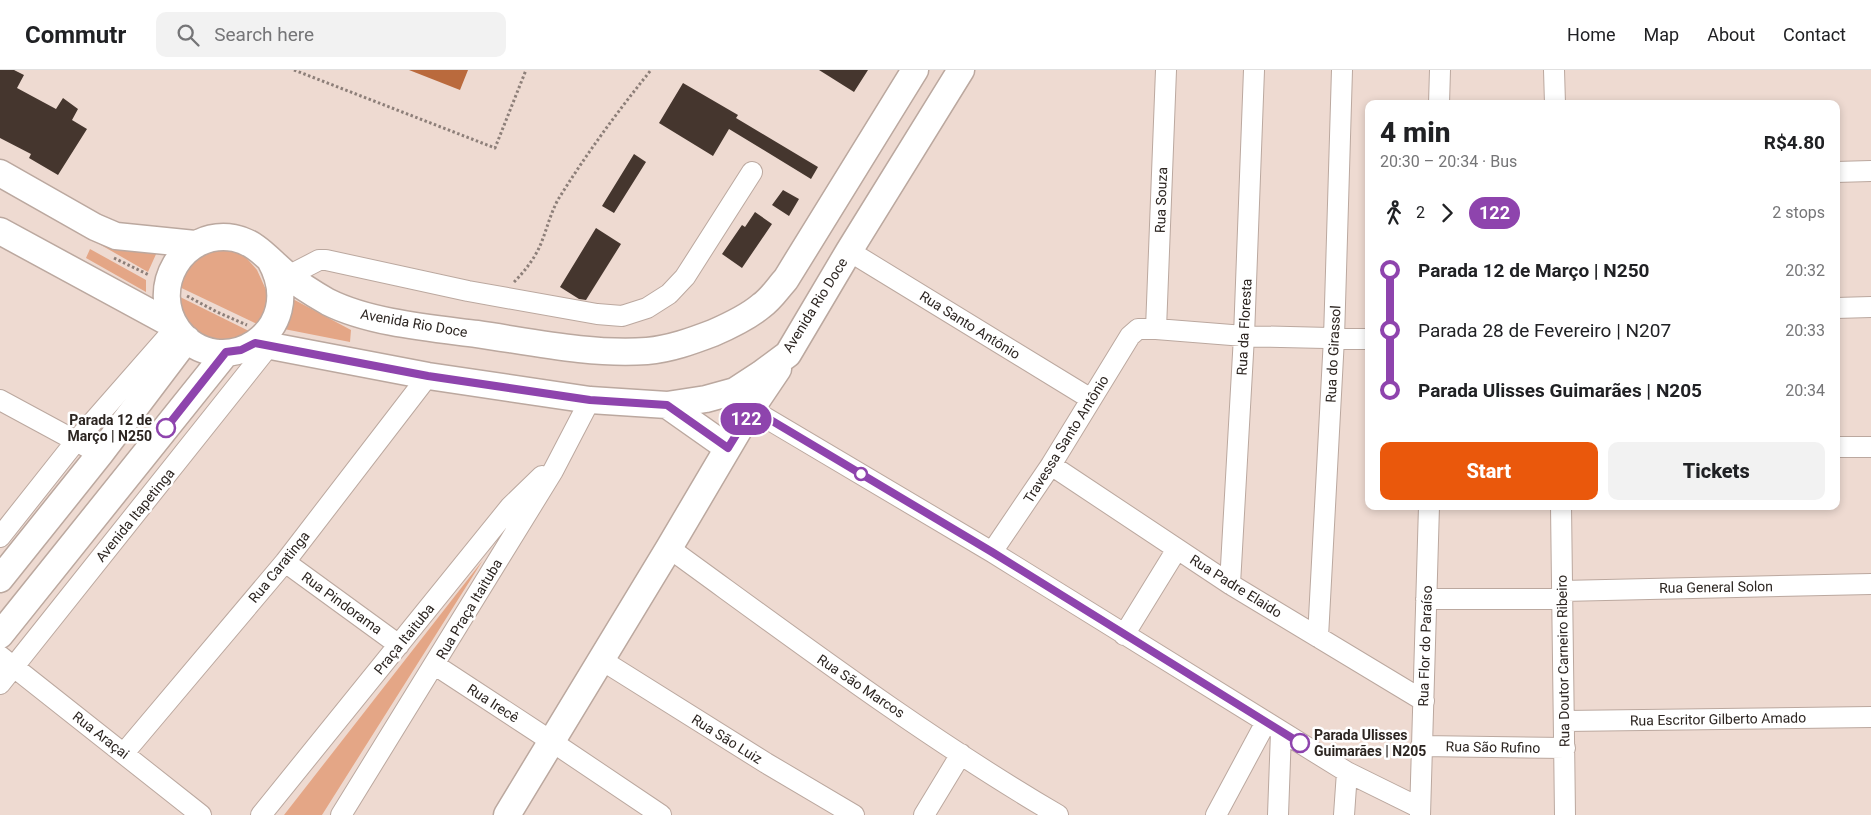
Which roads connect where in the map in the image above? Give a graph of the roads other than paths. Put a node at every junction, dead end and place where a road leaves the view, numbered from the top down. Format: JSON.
{"nodes":[{"id":1,"x":915,"y":70,"type":"edge"},
{"id":2,"x":961,"y":70,"type":"edge"},
{"id":3,"x":1166,"y":70,"type":"edge"},
{"id":4,"x":1254,"y":70,"type":"edge"},
{"id":5,"x":1342,"y":70,"type":"edge"},
{"id":6,"x":1440,"y":70,"type":"edge"},
{"id":7,"x":1554,"y":70,"type":"edge"},
{"id":8,"x":1439,"y":100,"type":"edge"},
{"id":9,"x":1555,"y":100,"type":"edge"},
{"id":10,"x":752,"y":172,"type":"dead end"},
{"id":11,"x":1840,"y":172,"type":"edge"},
{"id":12,"x":1871,"y":172,"type":"edge"},
{"id":13,"x":0,"y":174,"type":"edge"},
{"id":14,"x":0,"y":231,"type":"edge"},
{"id":15,"x":195,"y":244,"type":"junction"},
{"id":16,"x":848,"y":250,"type":"junction"},
{"id":17,"x":279,"y":268,"type":"junction"},
{"id":18,"x":1871,"y":307,"type":"edge"},
{"id":19,"x":1840,"y":308,"type":"edge"},
{"id":20,"x":1149,"y":329,"type":"junction"},
{"id":21,"x":179,"y":330,"type":"junction"},
{"id":22,"x":1244,"y":336,"type":"junction"},
{"id":23,"x":1334,"y":338,"type":"junction"},
{"id":24,"x":1365,"y":340,"type":"edge"},
{"id":25,"x":262,"y":344,"type":"junction"},
{"id":26,"x":226,"y":352,"type":"junction"},
{"id":27,"x":788,"y":354,"type":"junction"},
{"id":28,"x":428,"y":376,"type":"junction"},
{"id":29,"x":1091,"y":399,"type":"junction"},
{"id":30,"x":0,"y":400,"type":"edge"},
{"id":31,"x":590,"y":400,"type":"junction"},
{"id":32,"x":667,"y":405,"type":"junction"},
{"id":33,"x":752,"y":409,"type":"junction"},
{"id":34,"x":76,"y":441,"type":"junction"},
{"id":35,"x":1840,"y":447,"type":"edge"},
{"id":36,"x":1871,"y":447,"type":"edge"},
{"id":37,"x":728,"y":448,"type":"junction"},
{"id":38,"x":100,"y":454,"type":"junction"},
{"id":39,"x":1051,"y":465,"type":"junction"},
{"id":40,"x":552,"y":471,"type":"junction"},
{"id":41,"x":1429,"y":510,"type":"edge"},
{"id":42,"x":1561,"y":510,"type":"edge"},
{"id":43,"x":0,"y":537,"type":"edge"},
{"id":44,"x":670,"y":548,"type":"junction"},
{"id":45,"x":1178,"y":549,"type":"junction"},
{"id":46,"x":992,"y":552,"type":"junction"},
{"id":47,"x":285,"y":562,"type":"junction"},
{"id":48,"x":0,"y":579,"type":"edge"},
{"id":49,"x":1230,"y":584,"type":"junction"},
{"id":50,"x":1871,"y":584,"type":"edge"},
{"id":51,"x":1562,"y":594,"type":"junction"},
{"id":52,"x":1426,"y":599,"type":"junction"},
{"id":53,"x":1124,"y":635,"type":"junction"},
{"id":54,"x":0,"y":636,"type":"edge"},
{"id":55,"x":1318,"y":637,"type":"junction"},
{"id":56,"x":399,"y":645,"type":"junction"},
{"id":57,"x":600,"y":659,"type":"junction"},
{"id":58,"x":7,"y":661,"type":"edge"},
{"id":59,"x":434,"y":665,"type":"junction"},
{"id":60,"x":0,"y":684,"type":"edge"},
{"id":61,"x":1424,"y":701,"type":"junction"},
{"id":62,"x":1871,"y":717,"type":"edge"},
{"id":63,"x":1565,"y":721,"type":"junction"},
{"id":64,"x":1274,"y":727,"type":"junction"},
{"id":65,"x":551,"y":741,"type":"junction"},
{"id":66,"x":1421,"y":746,"type":"junction"},
{"id":67,"x":1565,"y":748,"type":"junction"},
{"id":68,"x":124,"y":753,"type":"junction"},
{"id":69,"x":961,"y":754,"type":"junction"},
{"id":70,"x":1347,"y":772,"type":"junction"},
{"id":71,"x":1420,"y":812,"type":"edge"},
{"id":72,"x":201,"y":815,"type":"edge"},
{"id":73,"x":261,"y":815,"type":"edge"},
{"id":74,"x":341,"y":815,"type":"edge"},
{"id":75,"x":506,"y":815,"type":"edge"},
{"id":76,"x":661,"y":815,"type":"edge"},
{"id":77,"x":854,"y":815,"type":"edge"},
{"id":78,"x":924,"y":815,"type":"edge"},
{"id":79,"x":1058,"y":815,"type":"edge"},
{"id":80,"x":1216,"y":815,"type":"edge"},
{"id":81,"x":1278,"y":815,"type":"edge"},
{"id":82,"x":1344,"y":815,"type":"edge"},
{"id":83,"x":1565,"y":815,"type":"edge"}],
"edges":[{"from":1,"to":17,"type":"main road","name":"Avenida Rio Doce"},
{"from":2,"to":16,"type":"main road","name":"Avenida Rio Doce"},
{"from":3,"to":20,"type":"street","name":"Rua Souza"},
{"from":4,"to":22,"type":"street","name":"Rua da Floresta"},
{"from":5,"to":23,"type":"street","name":"Rua do Girassol"},
{"from":6,"to":8,"type":"street"},
{"from":7,"to":9,"type":"street"},
{"from":10,"to":17,"type":"street"},
{"from":11,"to":12,"type":"street"},
{"from":13,"to":15,"type":"main road","name":"Avenida Rio Doce"},
{"from":14,"to":21,"type":"main road","name":"Avenida Rio Doce"},
{"from":15,"to":17,"type":"main road","name":"Avenida Rio Doce"},
{"from":15,"to":21,"type":"main road","name":"Avenida Rio Doce"},
{"from":16,"to":27,"type":"main road","name":"Avenida Rio Doce"},
{"from":16,"to":29,"type":"street","name":"Rua Santo Antônio"},
{"from":17,"to":25,"type":"main road","name":"Avenida Rio Doce"},
{"from":18,"to":19,"type":"street"},
{"from":20,"to":22,"type":"street"},
{"from":20,"to":29,"type":"street","name":"Travessa Santo Antônio"},
{"from":21,"to":26,"type":"main road","name":"Avenida Rio Doce"},
{"from":21,"to":34,"type":"street"},
{"from":21,"to":38,"type":"main road"},
{"from":22,"to":23,"type":"street"},
{"from":22,"to":49,"type":"street","name":"Rua da Floresta"},
{"from":23,"to":24,"type":"street"},
{"from":23,"to":55,"type":"street","name":"Rua do Girassol"},
{"from":25,"to":26,"type":"main road","name":"Avenida Rio Doce"},
{"from":25,"to":28,"type":"main road","name":"Avenida Rio Doce"},
{"from":25,"to":58,"type":"street","name":"Avenida Itapetinga"},
{"from":26,"to":54,"type":"main road"},
{"from":27,"to":32,"type":"main road","name":"Avenida Rio Doce"},
{"from":27,"to":33,"type":"main road"},
{"from":28,"to":31,"type":"main road","name":"Avenida Rio Doce"},
{"from":28,"to":47,"type":"street","name":"Rua Caratinga"},
{"from":29,"to":39,"type":"street","name":"Travessa Santo Antônio"},
{"from":30,"to":34,"type":"street"},
{"from":31,"to":32,"type":"main road","name":"Avenida Rio Doce"},
{"from":31,"to":40,"type":"street","name":"Rua Praça Itaituba"},
{"from":32,"to":37,"type":"main road"},
{"from":33,"to":37,"type":"main road"},
{"from":33,"to":46,"type":"street"},
{"from":34,"to":38,"type":"street"},
{"from":34,"to":43,"type":"street"},
{"from":35,"to":36,"type":"street"},
{"from":37,"to":44,"type":"main road"},
{"from":38,"to":48,"type":"main road"},
{"from":39,"to":45,"type":"street","name":"Rua Padre Elaido"},
{"from":39,"to":46,"type":"street","name":"Travessa Santo Antônio"},
{"from":40,"to":56,"type":"street","name":"Praça Itaituba"},
{"from":40,"to":59,"type":"street","name":"Rua Praça Itaituba"},
{"from":41,"to":52,"type":"street","name":"Rua Flor do Paraíso"},
{"from":42,"to":51,"type":"street","name":"Rua Doutor Carneiro Ribeiro"},
{"from":44,"to":57,"type":"main road"},
{"from":44,"to":69,"type":"street","name":"Rua São Marcos"},
{"from":45,"to":49,"type":"street","name":"Rua Padre Elaido"},
{"from":45,"to":53,"type":"street"},
{"from":46,"to":53,"type":"street"},
{"from":47,"to":56,"type":"street","name":"Rua Pindorama"},
{"from":47,"to":68,"type":"street","name":"Rua Caratinga"},
{"from":49,"to":55,"type":"street","name":"Rua Padre Elaido"},
{"from":50,"to":51,"type":"street","name":"Rua General Solon"},
{"from":51,"to":52,"type":"street","name":"Rua General Solon"},
{"from":51,"to":63,"type":"street","name":"Rua Doutor Carneiro Ribeiro"},
{"from":52,"to":61,"type":"street","name":"Rua Flor do Paraíso"},
{"from":53,"to":64,"type":"street"},
{"from":55,"to":61,"type":"street","name":"Rua Padre Elaido"},
{"from":56,"to":73,"type":"street","name":"Praça Itaituba"},
{"from":57,"to":65,"type":"main road"},
{"from":57,"to":77,"type":"street","name":"Rua São Luiz"},
{"from":58,"to":60,"type":"street","name":"Avenida Itapetinga"},
{"from":58,"to":68,"type":"street","name":"Rua Araçai"},
{"from":59,"to":65,"type":"street","name":"Rua Irecê"},
{"from":59,"to":74,"type":"street","name":"Rua Praça Itaituba"},
{"from":61,"to":66,"type":"street","name":"Rua Flor do Paraíso"},
{"from":62,"to":63,"type":"street","name":"Rua Escritor Gilberto Amado"},
{"from":63,"to":67,"type":"street","name":"Rua Doutor Carneiro Ribeiro"},
{"from":64,"to":70,"type":"street"},
{"from":64,"to":80,"type":"street"},
{"from":64,"to":81,"type":"street"},
{"from":65,"to":75,"type":"main road"},
{"from":65,"to":76,"type":"street","name":"Rua Irecê"},
{"from":66,"to":67,"type":"street","name":"Rua São Rufino"},
{"from":66,"to":71,"type":"street","name":"Rua Flor do Paraíso"},
{"from":67,"to":83,"type":"street","name":"Rua Doutor Carneiro Ribeiro"},
{"from":68,"to":72,"type":"street","name":"Rua Araçai"},
{"from":69,"to":78,"type":"street"},
{"from":69,"to":79,"type":"street","name":"Rua São Marcos"},
{"from":70,"to":71,"type":"street"},
{"from":70,"to":82,"type":"street"}]}
